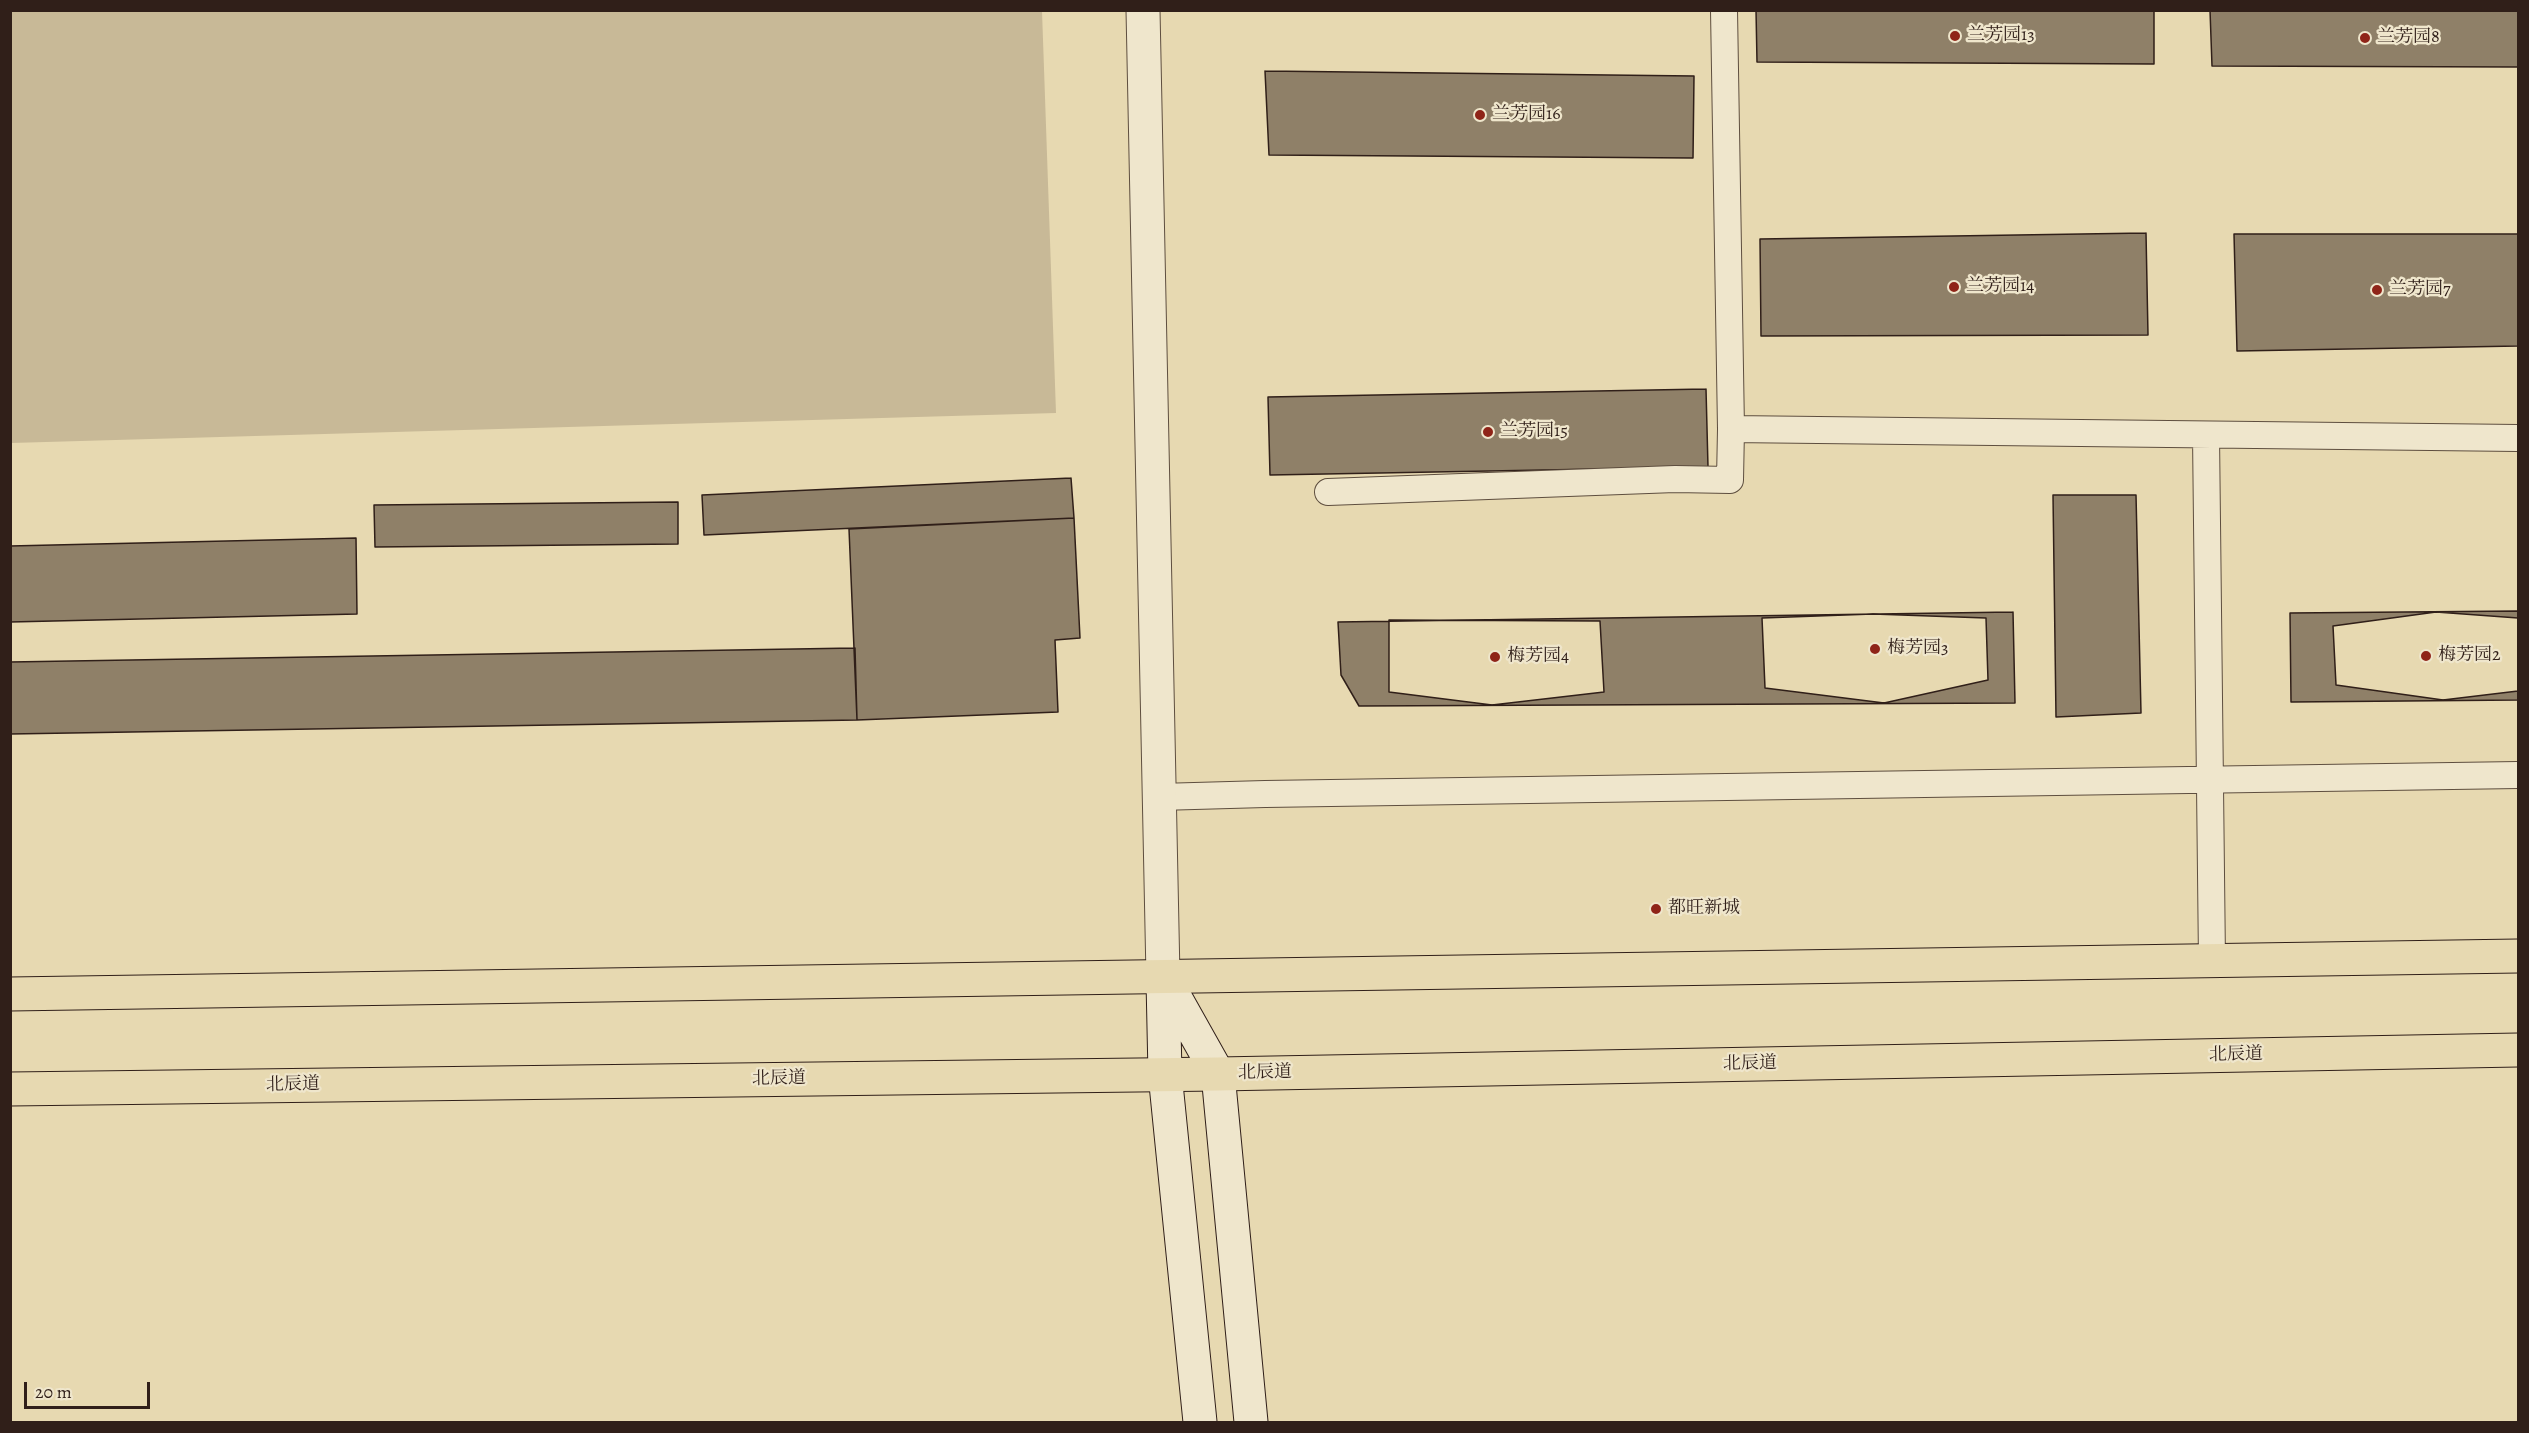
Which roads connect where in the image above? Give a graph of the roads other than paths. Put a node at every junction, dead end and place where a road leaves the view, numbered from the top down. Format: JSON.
{"nodes":[{"id":1,"x":1143,"y":10,"type":"edge"},
{"id":2,"x":1724,"y":10,"type":"edge"},
{"id":3,"x":1731,"y":429,"type":"junction"},
{"id":4,"x":2206,"y":435,"type":"junction"},
{"id":5,"x":2518,"y":438,"type":"edge"},
{"id":6,"x":1328,"y":492,"type":"dead end"},
{"id":7,"x":2518,"y":775,"type":"edge"},
{"id":8,"x":2211,"y":781,"type":"junction"},
{"id":9,"x":1159,"y":797,"type":"junction"},
{"id":10,"x":2518,"y":956,"type":"edge"},
{"id":11,"x":2212,"y":961,"type":"junction"},
{"id":12,"x":1163,"y":976,"type":"junction"},
{"id":13,"x":10,"y":994,"type":"edge"},
{"id":14,"x":2518,"y":1050,"type":"edge"},
{"id":15,"x":1165,"y":1074,"type":"junction"},
{"id":16,"x":1218,"y":1074,"type":"junction"},
{"id":17,"x":10,"y":1089,"type":"edge"},
{"id":18,"x":1200,"y":1422,"type":"edge"},
{"id":19,"x":1251,"y":1422,"type":"edge"}],
"edges":[{"from":1,"to":9,"type":"street"},
{"from":2,"to":3,"type":"lane"},
{"from":3,"to":4,"type":"lane"},
{"from":3,"to":6,"type":"lane"},
{"from":4,"to":5,"type":"lane"},
{"from":4,"to":8,"type":"lane"},
{"from":7,"to":8,"type":"lane"},
{"from":8,"to":9,"type":"lane"},
{"from":8,"to":11,"type":"lane"},
{"from":9,"to":12,"type":"street"},
{"from":10,"to":11,"type":"main road"},
{"from":11,"to":12,"type":"main road"},
{"from":12,"to":13,"type":"main road"},
{"from":12,"to":15,"type":"street"},
{"from":12,"to":16,"type":"street"},
{"from":14,"to":16,"type":"main road","name":"北辰道"},
{"from":15,"to":16,"type":"main road","name":"北辰道"},
{"from":15,"to":17,"type":"main road","name":"北辰道"},
{"from":15,"to":18,"type":"street"},
{"from":16,"to":19,"type":"street"}]}
